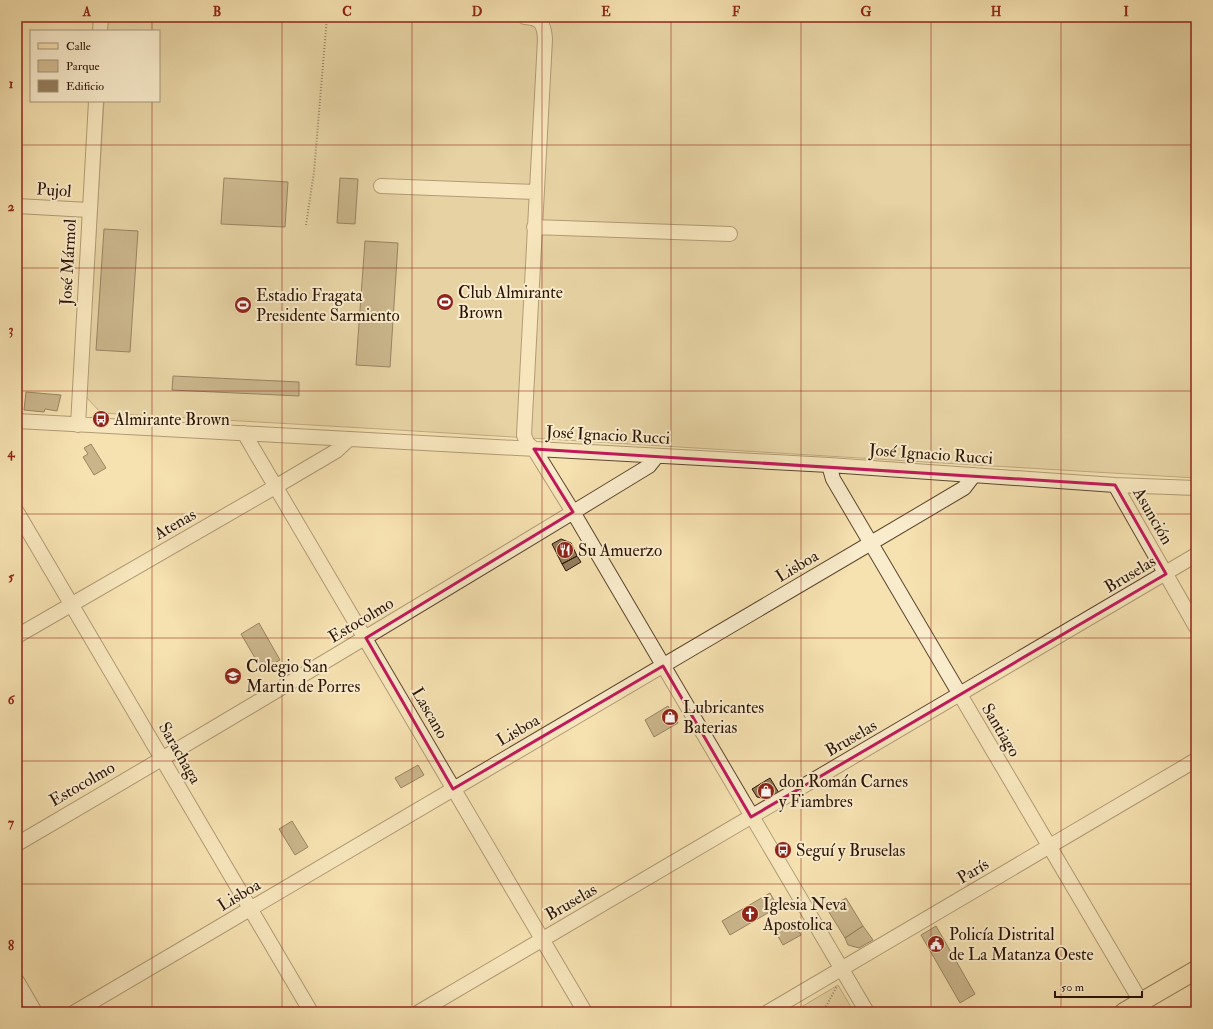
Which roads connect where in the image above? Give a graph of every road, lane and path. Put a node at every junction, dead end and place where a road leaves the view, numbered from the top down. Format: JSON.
{"nodes":[{"id":1,"x":101,"y":17,"type":"edge"},
{"id":2,"x":326,"y":17,"type":"edge"},
{"id":3,"x":525,"y":17,"type":"edge"},
{"id":4,"x":100,"y":30,"type":"edge"},
{"id":5,"x":96,"y":102,"type":"edge"},
{"id":6,"x":381,"y":186,"type":"dead end"},
{"id":7,"x":536,"y":192,"type":"junction"},
{"id":8,"x":17,"y":206,"type":"edge"},
{"id":9,"x":89,"y":210,"type":"junction"},
{"id":10,"x":306,"y":225,"type":"dead end"},
{"id":11,"x":534,"y":227,"type":"junction"},
{"id":12,"x":730,"y":234,"type":"dead end"},
{"id":13,"x":17,"y":421,"type":"edge"},
{"id":14,"x":34,"y":422,"type":"junction"},
{"id":15,"x":78,"y":425,"type":"junction"},
{"id":16,"x":17,"y":433,"type":"edge"},
{"id":17,"x":244,"y":433,"type":"junction"},
{"id":18,"x":349,"y":439,"type":"junction"},
{"id":19,"x":534,"y":449,"type":"junction"},
{"id":20,"x":656,"y":456,"type":"junction"},
{"id":21,"x":828,"y":465,"type":"junction"},
{"id":22,"x":974,"y":475,"type":"junction"},
{"id":23,"x":1115,"y":485,"type":"junction"},
{"id":24,"x":275,"y":487,"type":"junction"},
{"id":25,"x":1196,"y":488,"type":"edge"},
{"id":26,"x":17,"y":512,"type":"edge"},
{"id":27,"x":573,"y":512,"type":"junction"},
{"id":28,"x":871,"y":543,"type":"junction"},
{"id":29,"x":1196,"y":555,"type":"edge"},
{"id":30,"x":1166,"y":574,"type":"junction"},
{"id":31,"x":72,"y":604,"type":"junction"},
{"id":32,"x":1196,"y":627,"type":"edge"},
{"id":33,"x":17,"y":636,"type":"edge"},
{"id":34,"x":366,"y":638,"type":"junction"},
{"id":35,"x":663,"y":666,"type":"junction"},
{"id":36,"x":960,"y":696,"type":"junction"},
{"id":37,"x":163,"y":758,"type":"junction"},
{"id":38,"x":1196,"y":760,"type":"edge"},
{"id":39,"x":453,"y":789,"type":"junction"},
{"id":40,"x":752,"y":817,"type":"junction"},
{"id":41,"x":17,"y":844,"type":"edge"},
{"id":42,"x":1049,"y":846,"type":"junction"},
{"id":43,"x":251,"y":909,"type":"junction"},
{"id":44,"x":542,"y":940,"type":"junction"},
{"id":45,"x":842,"y":970,"type":"junction"},
{"id":46,"x":1196,"y":970,"type":"edge"},
{"id":47,"x":17,"y":981,"type":"edge"},
{"id":48,"x":838,"y":985,"type":"dead end"},
{"id":49,"x":1144,"y":1007,"type":"edge"},
{"id":50,"x":35,"y":1012,"type":"edge"},
{"id":51,"x":75,"y":1012,"type":"edge"},
{"id":52,"x":311,"y":1012,"type":"edge"},
{"id":53,"x":419,"y":1012,"type":"edge"},
{"id":54,"x":585,"y":1012,"type":"edge"},
{"id":55,"x":768,"y":1012,"type":"edge"},
{"id":56,"x":823,"y":1012,"type":"edge"},
{"id":57,"x":867,"y":1012,"type":"edge"},
{"id":58,"x":1124,"y":1012,"type":"edge"}],
"edges":[{"from":1,"to":4,"type":"street"},
{"from":2,"to":10,"type":"path"},
{"from":3,"to":7,"type":"street"},
{"from":5,"to":9,"type":"street","name":"José Mármol"},
{"from":6,"to":7,"type":"street"},
{"from":7,"to":11,"type":"street"},
{"from":8,"to":9,"type":"street","name":"Pujol"},
{"from":9,"to":15,"type":"street","name":"José Mármol"},
{"from":11,"to":12,"type":"street"},
{"from":11,"to":19,"type":"street"},
{"from":13,"to":14,"type":"street","name":"José Ignacio Rucci"},
{"from":14,"to":15,"type":"street","name":"José Ignacio Rucci"},
{"from":14,"to":16,"type":"street"},
{"from":15,"to":17,"type":"street","name":"José Ignacio Rucci"},
{"from":17,"to":18,"type":"street","name":"José Ignacio Rucci"},
{"from":17,"to":24,"type":"street","name":"Lascano"},
{"from":18,"to":19,"type":"street","name":"José Ignacio Rucci"},
{"from":18,"to":24,"type":"street","name":"Atenas"},
{"from":19,"to":20,"type":"street","name":"José Ignacio Rucci"},
{"from":19,"to":27,"type":"street"},
{"from":20,"to":21,"type":"street","name":"José Ignacio Rucci"},
{"from":20,"to":27,"type":"street","name":"Estocolmo"},
{"from":21,"to":22,"type":"street","name":"José Ignacio Rucci"},
{"from":21,"to":28,"type":"street","name":"Santiago"},
{"from":22,"to":23,"type":"street","name":"José Ignacio Rucci"},
{"from":22,"to":28,"type":"street","name":"Lisboa"},
{"from":23,"to":25,"type":"street","name":"José Ignacio Rucci"},
{"from":23,"to":30,"type":"street","name":"Asunción"},
{"from":24,"to":31,"type":"street","name":"Atenas"},
{"from":24,"to":34,"type":"street","name":"Lascano"},
{"from":26,"to":31,"type":"street","name":"Sarachaga"},
{"from":27,"to":34,"type":"street","name":"Estocolmo"},
{"from":27,"to":35,"type":"street"},
{"from":28,"to":35,"type":"street","name":"Lisboa"},
{"from":28,"to":36,"type":"street","name":"Santiago"},
{"from":29,"to":30,"type":"street","name":"Bruselas"},
{"from":30,"to":32,"type":"street","name":"Asunción"},
{"from":30,"to":36,"type":"street","name":"Bruselas"},
{"from":31,"to":33,"type":"street","name":"Atenas"},
{"from":31,"to":37,"type":"street","name":"Sarachaga"},
{"from":34,"to":37,"type":"street","name":"Estocolmo"},
{"from":34,"to":39,"type":"street","name":"Lascano"},
{"from":35,"to":39,"type":"street","name":"Lisboa"},
{"from":35,"to":40,"type":"street"},
{"from":36,"to":40,"type":"street","name":"Bruselas"},
{"from":36,"to":42,"type":"street","name":"Santiago"},
{"from":37,"to":41,"type":"street","name":"Estocolmo"},
{"from":37,"to":43,"type":"street","name":"Sarachaga"},
{"from":38,"to":42,"type":"street","name":"París"},
{"from":39,"to":43,"type":"street","name":"Lisboa"},
{"from":39,"to":44,"type":"street","name":"Lascano"},
{"from":40,"to":44,"type":"street","name":"Bruselas"},
{"from":40,"to":45,"type":"street"},
{"from":42,"to":45,"type":"street","name":"París"},
{"from":42,"to":49,"type":"street","name":"Santiago"},
{"from":43,"to":51,"type":"street","name":"Lisboa"},
{"from":43,"to":52,"type":"street","name":"Sarachaga"},
{"from":44,"to":53,"type":"street","name":"Bruselas"},
{"from":44,"to":54,"type":"street","name":"Lascano"},
{"from":45,"to":55,"type":"street","name":"París"},
{"from":45,"to":57,"type":"street"},
{"from":46,"to":49,"type":"main road"},
{"from":47,"to":50,"type":"street"},
{"from":48,"to":56,"type":"path"},
{"from":49,"to":58,"type":"main road"}]}
